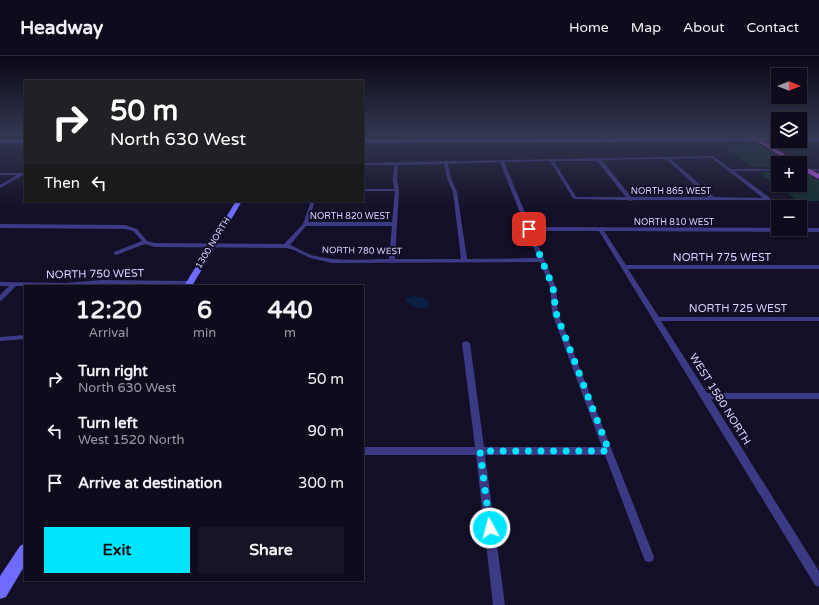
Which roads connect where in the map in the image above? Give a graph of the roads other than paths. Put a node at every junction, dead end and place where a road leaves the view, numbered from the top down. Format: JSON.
{"nodes":[{"id":1,"x":599,"y":160,"type":"edge"},
{"id":2,"x":501,"y":161,"type":"junction"},
{"id":3,"x":552,"y":161,"type":"junction"},
{"id":4,"x":570,"y":161,"type":"edge"},
{"id":5,"x":670,"y":161,"type":"edge"},
{"id":6,"x":718,"y":161,"type":"edge"},
{"id":7,"x":446,"y":162,"type":"junction"},
{"id":8,"x":396,"y":163,"type":"junction"},
{"id":9,"x":364,"y":164,"type":"edge"},
{"id":10,"x":730,"y":170,"type":"junction"},
{"id":11,"x":771,"y":170,"type":"edge"},
{"id":12,"x":807,"y":170,"type":"edge"},
{"id":13,"x":819,"y":170,"type":"edge"},
{"id":14,"x":807,"y":172,"type":"edge"},
{"id":15,"x":0,"y":174,"type":"edge"},
{"id":16,"x":24,"y":174,"type":"edge"},
{"id":17,"x":819,"y":177,"type":"edge"},
{"id":18,"x":0,"y":187,"type":"edge"},
{"id":19,"x":364,"y":190,"type":"edge"},
{"id":20,"x":397,"y":190,"type":"junction"},
{"id":21,"x":713,"y":199,"type":"junction"},
{"id":22,"x":631,"y":200,"type":"junction"},
{"id":23,"x":238,"y":202,"type":"edge"},
{"id":24,"x":313,"y":202,"type":"edge"},
{"id":25,"x":305,"y":224,"type":"junction"},
{"id":26,"x":395,"y":224,"type":"junction"},
{"id":27,"x":0,"y":226,"type":"edge"},
{"id":28,"x":529,"y":229,"type":"junction"},
{"id":29,"x":601,"y":230,"type":"junction"},
{"id":30,"x":819,"y":230,"type":"edge"},
{"id":31,"x":145,"y":242,"type":"junction"},
{"id":32,"x":212,"y":246,"type":"junction"},
{"id":33,"x":286,"y":246,"type":"junction"},
{"id":34,"x":116,"y":253,"type":"dead end"},
{"id":35,"x":392,"y":260,"type":"junction"},
{"id":36,"x":464,"y":260,"type":"junction"},
{"id":37,"x":542,"y":260,"type":"junction"},
{"id":38,"x":624,"y":267,"type":"junction"},
{"id":39,"x":819,"y":267,"type":"edge"},
{"id":40,"x":0,"y":284,"type":"edge"},
{"id":41,"x":15,"y":284,"type":"junction"},
{"id":42,"x":189,"y":284,"type":"edge"},
{"id":43,"x":0,"y":299,"type":"edge"},
{"id":44,"x":657,"y":319,"type":"junction"},
{"id":45,"x":819,"y":319,"type":"edge"},
{"id":46,"x":24,"y":337,"type":"edge"},
{"id":47,"x":0,"y":339,"type":"edge"},
{"id":48,"x":466,"y":343,"type":"dead end"},
{"id":49,"x":704,"y":396,"type":"junction"},
{"id":50,"x":819,"y":396,"type":"edge"},
{"id":51,"x":364,"y":451,"type":"edge"},
{"id":52,"x":480,"y":451,"type":"junction"},
{"id":53,"x":609,"y":451,"type":"junction"},
{"id":54,"x":24,"y":553,"type":"edge"},
{"id":55,"x":649,"y":557,"type":"dead end"},
{"id":56,"x":819,"y":581,"type":"edge"},
{"id":57,"x":0,"y":591,"type":"edge"},
{"id":58,"x":499,"y":605,"type":"edge"}],
"edges":[{"from":1,"to":22,"type":"street"},
{"from":2,"to":3,"type":"street"},
{"from":2,"to":7,"type":"street"},
{"from":2,"to":28,"type":"street"},
{"from":3,"to":4,"type":"street"},
{"from":3,"to":22,"type":"street","name":"NORTH 865 WEST"},
{"from":5,"to":21,"type":"street"},
{"from":6,"to":10,"type":"street"},
{"from":7,"to":8,"type":"street"},
{"from":7,"to":36,"type":"street"},
{"from":8,"to":9,"type":"street"},
{"from":8,"to":20,"type":"street"},
{"from":10,"to":11,"type":"street"},
{"from":10,"to":21,"type":"street","name":"NORTH 865 WEST"},
{"from":12,"to":13,"type":"street"},
{"from":14,"to":17,"type":"main road"},
{"from":15,"to":16,"type":"street"},
{"from":16,"to":18,"type":"street"},
{"from":19,"to":20,"type":"street"},
{"from":20,"to":26,"type":"street"},
{"from":21,"to":22,"type":"street","name":"NORTH 865 WEST"},
{"from":23,"to":32,"type":"street","name":"1300 NORTH"},
{"from":24,"to":25,"type":"street"},
{"from":25,"to":26,"type":"street","name":"NORTH 820 WEST"},
{"from":25,"to":33,"type":"street"},
{"from":26,"to":35,"type":"street"},
{"from":27,"to":31,"type":"street"},
{"from":28,"to":29,"type":"street","name":"NORTH 810 WEST"},
{"from":28,"to":37,"type":"street"},
{"from":29,"to":30,"type":"street","name":"NORTH 810 WEST"},
{"from":29,"to":38,"type":"street","name":"WEST 1580 NORTH"},
{"from":31,"to":32,"type":"street","name":"NORTH 780 WEST"},
{"from":31,"to":34,"type":"street"},
{"from":32,"to":33,"type":"street","name":"NORTH 780 WEST"},
{"from":32,"to":42,"type":"street","name":"1300 NORTH"},
{"from":33,"to":35,"type":"street","name":"NORTH 780 WEST"},
{"from":35,"to":36,"type":"street","name":"NORTH 780 WEST"},
{"from":36,"to":37,"type":"street","name":"NORTH 780 WEST"},
{"from":37,"to":53,"type":"street"},
{"from":38,"to":39,"type":"street","name":"NORTH 775 WEST"},
{"from":38,"to":44,"type":"street","name":"WEST 1580 NORTH"},
{"from":40,"to":41,"type":"street","name":"NORTH 750 WEST"},
{"from":41,"to":42,"type":"street","name":"NORTH 750 WEST"},
{"from":41,"to":43,"type":"street"},
{"from":44,"to":45,"type":"street","name":"NORTH 725 WEST"},
{"from":44,"to":49,"type":"street","name":"WEST 1580 NORTH"},
{"from":46,"to":47,"type":"street"},
{"from":48,"to":52,"type":"street"},
{"from":49,"to":50,"type":"street"},
{"from":49,"to":56,"type":"street","name":"WEST 1580 NORTH"},
{"from":51,"to":52,"type":"street"},
{"from":52,"to":53,"type":"street"},
{"from":52,"to":58,"type":"street"},
{"from":53,"to":55,"type":"street"},
{"from":54,"to":57,"type":"street"}]}
